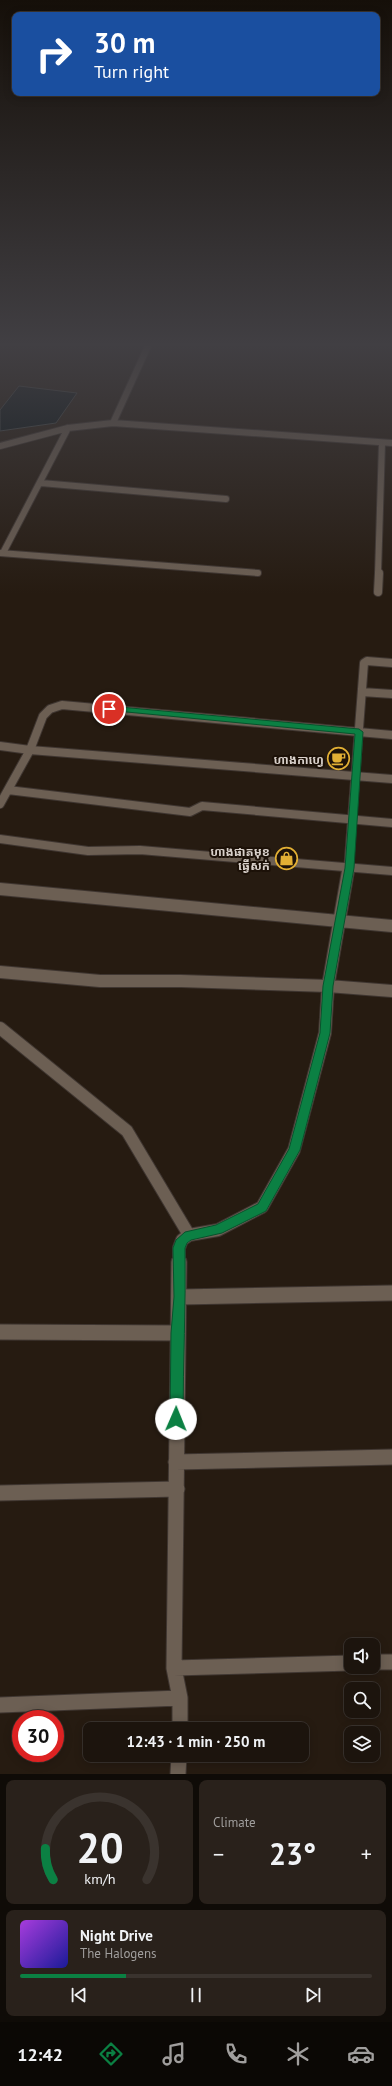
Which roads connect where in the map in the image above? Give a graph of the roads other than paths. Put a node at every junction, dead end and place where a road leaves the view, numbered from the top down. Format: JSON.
{"nodes":[{"id":1,"x":68,"y":428,"type":"edge"},
{"id":2,"x":65,"y":429,"type":"edge"},
{"id":3,"x":191,"y":429,"type":"edge"},
{"id":4,"x":382,"y":443,"type":"junction"},
{"id":5,"x":392,"y":443,"type":"edge"},
{"id":6,"x":0,"y":446,"type":"edge"},
{"id":7,"x":41,"y":484,"type":"junction"},
{"id":8,"x":226,"y":499,"type":"dead end"},
{"id":9,"x":1,"y":553,"type":"edge"},
{"id":10,"x":258,"y":573,"type":"dead end"},
{"id":11,"x":378,"y":592,"type":"dead end"},
{"id":12,"x":392,"y":663,"type":"edge"},
{"id":13,"x":362,"y":692,"type":"junction"},
{"id":14,"x":392,"y":694,"type":"edge"},
{"id":15,"x":359,"y":732,"type":"junction"},
{"id":16,"x":392,"y":735,"type":"edge"},
{"id":17,"x":0,"y":746,"type":"edge"},
{"id":18,"x":30,"y":750,"type":"junction"},
{"id":19,"x":356,"y":777,"type":"junction"},
{"id":20,"x":392,"y":780,"type":"edge"},
{"id":21,"x":8,"y":790,"type":"junction"},
{"id":22,"x":0,"y":804,"type":"edge"},
{"id":23,"x":354,"y":821,"type":"junction"},
{"id":24,"x":392,"y":823,"type":"edge"},
{"id":25,"x":0,"y":840,"type":"edge"},
{"id":26,"x":349,"y":868,"type":"junction"},
{"id":27,"x":392,"y":871,"type":"edge"},
{"id":28,"x":0,"y":889,"type":"edge"},
{"id":29,"x":339,"y":922,"type":"junction"},
{"id":30,"x":392,"y":926,"type":"edge"},
{"id":31,"x":0,"y":972,"type":"edge"},
{"id":32,"x":328,"y":986,"type":"junction"},
{"id":33,"x":392,"y":991,"type":"edge"},
{"id":34,"x":0,"y":1028,"type":"edge"},
{"id":35,"x":189,"y":1235,"type":"junction"},
{"id":36,"x":392,"y":1293,"type":"edge"},
{"id":37,"x":180,"y":1297,"type":"junction"},
{"id":38,"x":0,"y":1332,"type":"edge"},
{"id":39,"x":177,"y":1333,"type":"junction"},
{"id":40,"x":392,"y":1457,"type":"edge"},
{"id":41,"x":176,"y":1462,"type":"junction"},
{"id":42,"x":177,"y":1489,"type":"junction"},
{"id":43,"x":0,"y":1493,"type":"edge"},
{"id":44,"x":380,"y":1662,"type":"edge"},
{"id":45,"x":392,"y":1662,"type":"edge"},
{"id":46,"x":344,"y":1663,"type":"edge"},
{"id":47,"x":174,"y":1668,"type":"junction"},
{"id":48,"x":180,"y":1698,"type":"junction"},
{"id":49,"x":0,"y":1705,"type":"edge"},
{"id":50,"x":180,"y":1722,"type":"edge"},
{"id":51,"x":179,"y":1762,"type":"edge"},
{"id":52,"x":178,"y":1774,"type":"edge"}],
"edges":[{"from":1,"to":7,"type":"street"},
{"from":2,"to":6,"type":"street"},
{"from":3,"to":4,"type":"street"},
{"from":4,"to":5,"type":"street"},
{"from":4,"to":11,"type":"street"},
{"from":7,"to":8,"type":"street"},
{"from":7,"to":9,"type":"street"},
{"from":9,"to":10,"type":"street"},
{"from":12,"to":13,"type":"street"},
{"from":13,"to":14,"type":"street"},
{"from":13,"to":15,"type":"street"},
{"from":15,"to":16,"type":"street"},
{"from":15,"to":18,"type":"street"},
{"from":15,"to":19,"type":"street"},
{"from":17,"to":18,"type":"street"},
{"from":18,"to":19,"type":"street"},
{"from":18,"to":21,"type":"street"},
{"from":19,"to":20,"type":"street"},
{"from":19,"to":23,"type":"street"},
{"from":21,"to":22,"type":"street"},
{"from":21,"to":23,"type":"street"},
{"from":23,"to":24,"type":"street"},
{"from":23,"to":26,"type":"street"},
{"from":25,"to":26,"type":"street"},
{"from":26,"to":27,"type":"street"},
{"from":26,"to":29,"type":"street"},
{"from":28,"to":29,"type":"street"},
{"from":29,"to":30,"type":"street"},
{"from":29,"to":32,"type":"street"},
{"from":31,"to":32,"type":"street"},
{"from":32,"to":33,"type":"street"},
{"from":32,"to":35,"type":"street"},
{"from":34,"to":35,"type":"street"},
{"from":35,"to":37,"type":"street"},
{"from":36,"to":37,"type":"street"},
{"from":37,"to":39,"type":"street"},
{"from":38,"to":39,"type":"street"},
{"from":39,"to":41,"type":"street"},
{"from":40,"to":41,"type":"street"},
{"from":41,"to":42,"type":"street"},
{"from":42,"to":43,"type":"street"},
{"from":42,"to":47,"type":"street"},
{"from":44,"to":45,"type":"street"},
{"from":46,"to":47,"type":"street"},
{"from":47,"to":48,"type":"street"},
{"from":48,"to":49,"type":"street"},
{"from":48,"to":50,"type":"street"},
{"from":51,"to":52,"type":"street"}]}
